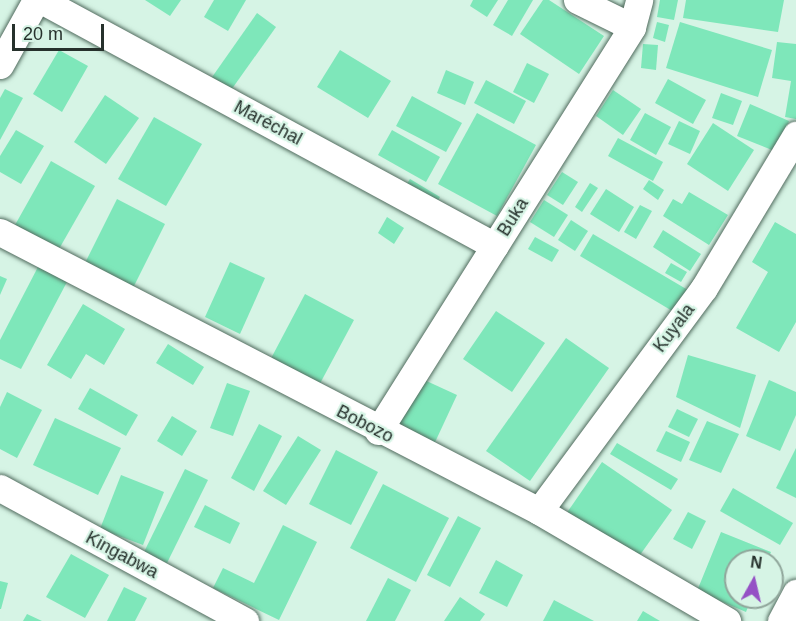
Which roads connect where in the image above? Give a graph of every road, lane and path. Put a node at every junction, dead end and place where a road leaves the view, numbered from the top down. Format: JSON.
{"nodes":[{"id":1,"x":36,"y":0,"type":"edge"},
{"id":2,"x":41,"y":0,"type":"edge"},
{"id":3,"x":576,"y":0,"type":"edge"},
{"id":4,"x":639,"y":0,"type":"edge"},
{"id":5,"x":632,"y":27,"type":"junction"},
{"id":6,"x":0,"y":65,"type":"edge"},
{"id":7,"x":796,"y":135,"type":"edge"},
{"id":8,"x":0,"y":232,"type":"edge"},
{"id":9,"x":495,"y":246,"type":"junction"},
{"id":10,"x":378,"y":431,"type":"junction"},
{"id":11,"x":0,"y":488,"type":"edge"},
{"id":12,"x":538,"y":511,"type":"junction"},
{"id":13,"x":796,"y":593,"type":"edge"},
{"id":14,"x":245,"y":621,"type":"edge"},
{"id":15,"x":727,"y":621,"type":"edge"},
{"id":16,"x":781,"y":621,"type":"edge"}],
"edges":[{"from":1,"to":6,"type":"street"},
{"from":2,"to":9,"type":"street","name":"Maréchal"},
{"from":3,"to":5,"type":"street"},
{"from":4,"to":5,"type":"street","name":"Buka"},
{"from":5,"to":9,"type":"street","name":"Buka"},
{"from":7,"to":12,"type":"street","name":"Kuyala"},
{"from":8,"to":10,"type":"street","name":"Bobozo"},
{"from":9,"to":10,"type":"street","name":"Buka"},
{"from":10,"to":12,"type":"street","name":"Bobozo"},
{"from":11,"to":14,"type":"street","name":"Kingabwa"},
{"from":12,"to":15,"type":"street","name":"Bobozo"},
{"from":13,"to":16,"type":"street"}]}
